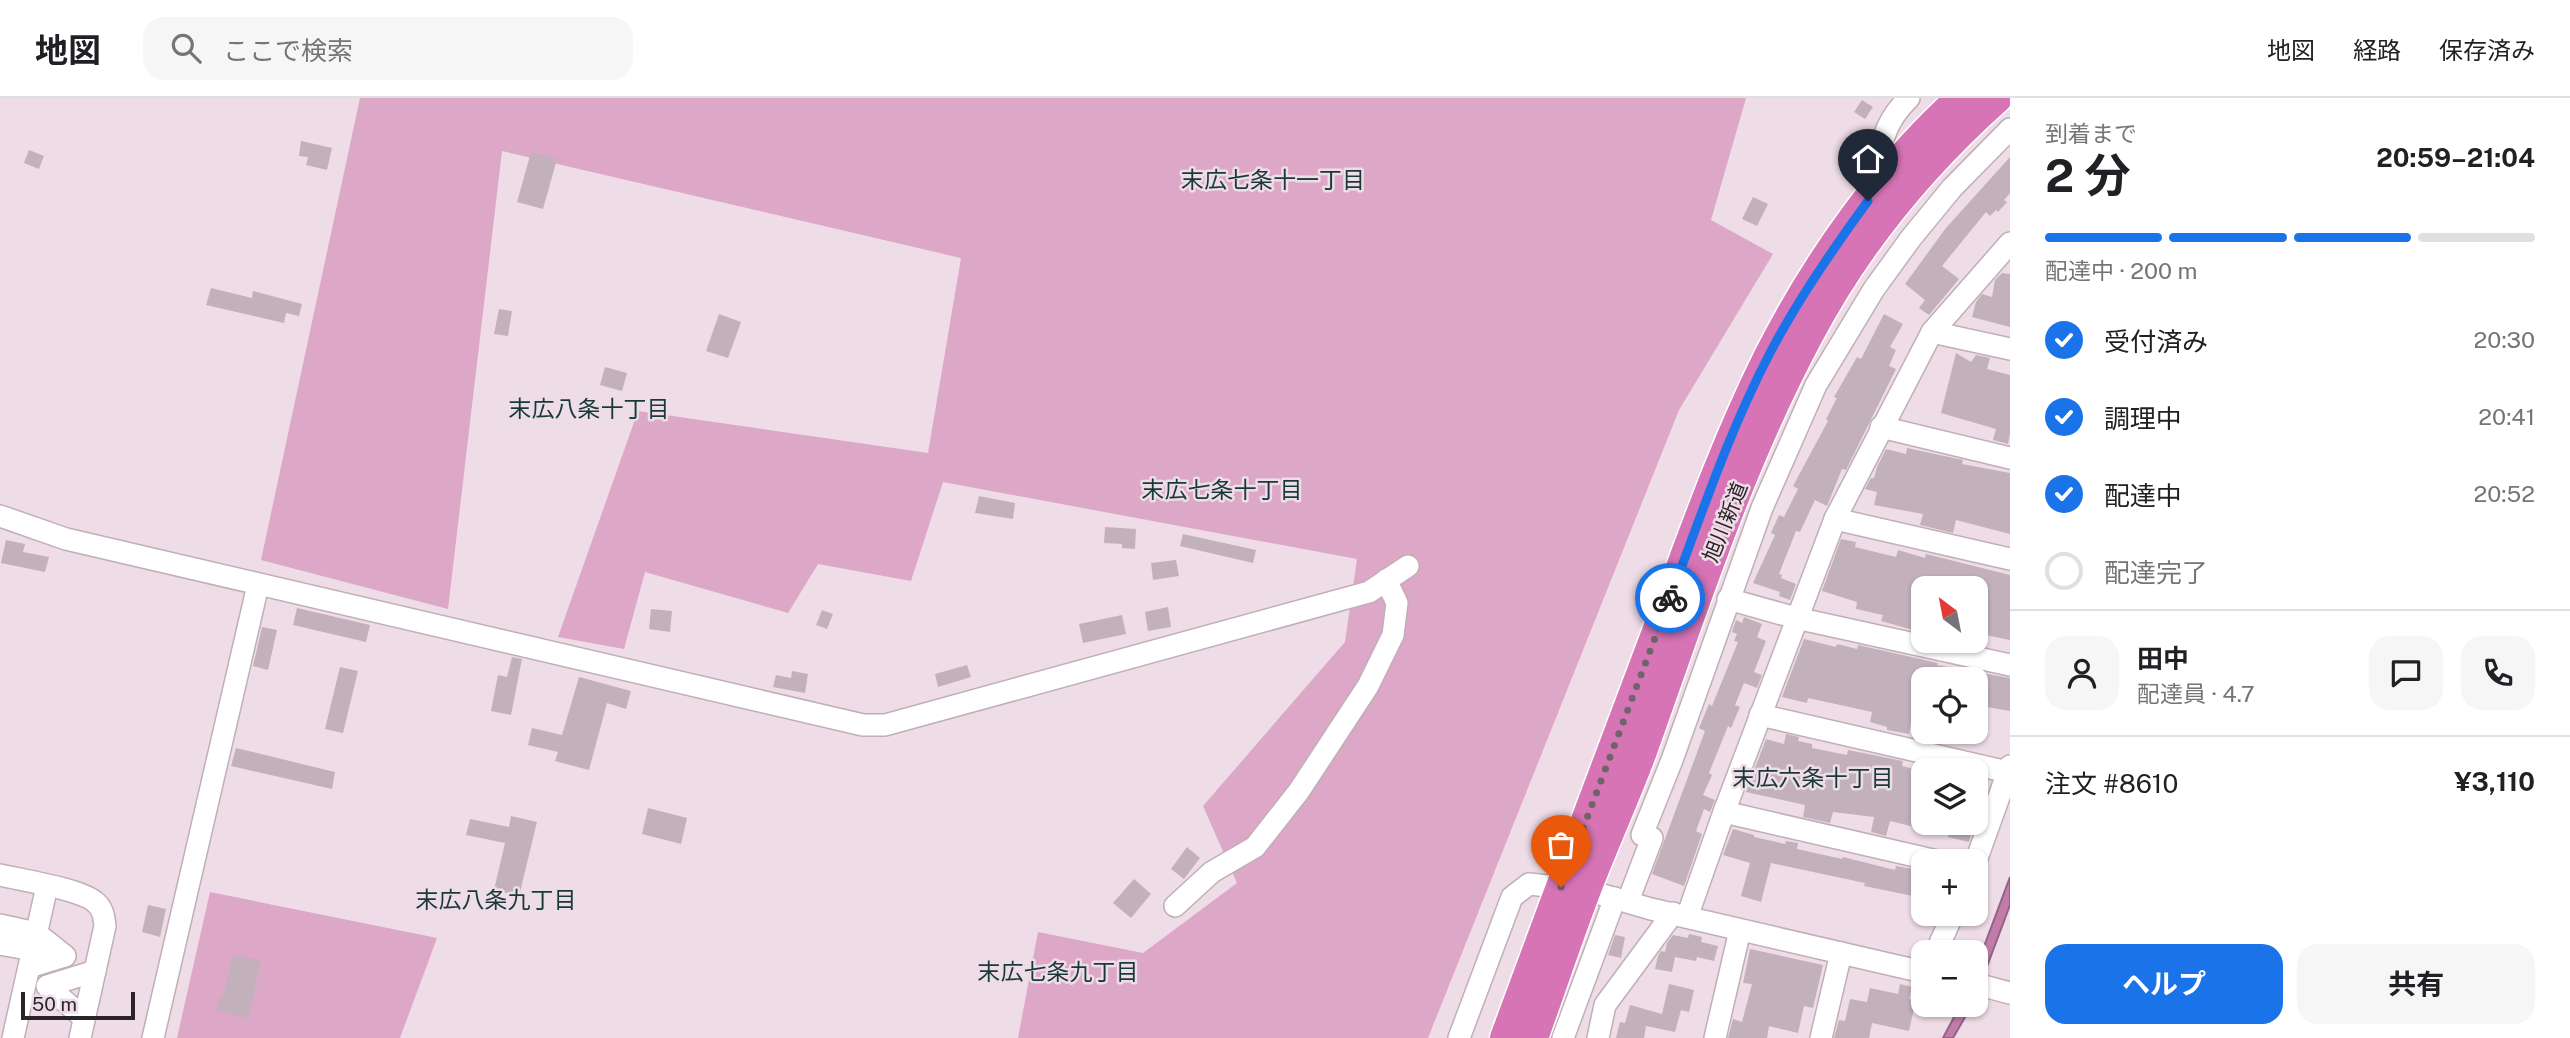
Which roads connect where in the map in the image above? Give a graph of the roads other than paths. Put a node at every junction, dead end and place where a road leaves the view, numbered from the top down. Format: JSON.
{"nodes":[{"id":1,"x":1961,"y":98,"type":"edge"},
{"id":2,"x":1997,"y":98,"type":"edge"},
{"id":3,"x":1900,"y":100,"type":"edge"},
{"id":4,"x":2010,"y":129,"type":"edge"},
{"id":5,"x":1882,"y":181,"type":"junction"},
{"id":6,"x":2010,"y":243,"type":"edge"},
{"id":7,"x":1933,"y":332,"type":"junction"},
{"id":8,"x":2010,"y":349,"type":"edge"},
{"id":9,"x":1881,"y":427,"type":"junction"},
{"id":10,"x":2010,"y":458,"type":"edge"},
{"id":11,"x":1734,"y":498,"type":"junction"},
{"id":12,"x":1762,"y":508,"type":"junction"},
{"id":13,"x":0,"y":516,"type":"edge"},
{"id":14,"x":1835,"y":519,"type":"junction"},
{"id":15,"x":2010,"y":559,"type":"edge"},
{"id":16,"x":1408,"y":566,"type":"dead end"},
{"id":17,"x":1386,"y":580,"type":"junction"},
{"id":18,"x":258,"y":584,"type":"junction"},
{"id":19,"x":1728,"y":599,"type":"junction"},
{"id":20,"x":1796,"y":618,"type":"junction"},
{"id":21,"x":2010,"y":664,"type":"edge"},
{"id":22,"x":1760,"y":715,"type":"junction"},
{"id":23,"x":1640,"y":756,"type":"junction"},
{"id":24,"x":1672,"y":760,"type":"junction"},
{"id":25,"x":2009,"y":769,"type":"edge"},
{"id":26,"x":1724,"y":811,"type":"junction"},
{"id":27,"x":1980,"y":849,"type":"edge"},
{"id":28,"x":1911,"y":855,"type":"edge"},
{"id":29,"x":0,"y":875,"type":"edge"},
{"id":30,"x":47,"y":886,"type":"junction"},
{"id":31,"x":1574,"y":888,"type":"junction"},
{"id":32,"x":1622,"y":900,"type":"junction"},
{"id":33,"x":1175,"y":906,"type":"dead end"},
{"id":34,"x":1680,"y":915,"type":"junction"},
{"id":35,"x":0,"y":925,"type":"edge"},
{"id":36,"x":1740,"y":930,"type":"junction"},
{"id":37,"x":0,"y":944,"type":"edge"},
{"id":38,"x":33,"y":950,"type":"junction"},
{"id":39,"x":1841,"y":953,"type":"junction"},
{"id":40,"x":1911,"y":969,"type":"edge"},
{"id":41,"x":95,"y":971,"type":"junction"},
{"id":42,"x":1988,"y":987,"type":"edge"},
{"id":43,"x":2009,"y":992,"type":"edge"},
{"id":44,"x":82,"y":1028,"type":"edge"},
{"id":45,"x":8,"y":1037,"type":"edge"},
{"id":46,"x":153,"y":1038,"type":"edge"},
{"id":47,"x":1459,"y":1038,"type":"edge"},
{"id":48,"x":1505,"y":1038,"type":"edge"},
{"id":49,"x":1533,"y":1038,"type":"edge"},
{"id":50,"x":1563,"y":1038,"type":"edge"},
{"id":51,"x":1598,"y":1038,"type":"edge"},
{"id":52,"x":1715,"y":1038,"type":"edge"},
{"id":53,"x":1821,"y":1038,"type":"edge"}],
"edges":[{"from":1,"to":5,"type":"highway","name":"旭川新道"},
{"from":2,"to":11,"type":"highway","name":"旭川新道"},
{"from":3,"to":5,"type":"street"},
{"from":4,"to":12,"type":"street"},
{"from":5,"to":31,"type":"highway","name":"旭川新道"},
{"from":6,"to":7,"type":"street"},
{"from":7,"to":8,"type":"street"},
{"from":7,"to":9,"type":"street"},
{"from":9,"to":10,"type":"street"},
{"from":9,"to":14,"type":"street"},
{"from":11,"to":12,"type":"street"},
{"from":11,"to":23,"type":"highway","name":"旭川新道"},
{"from":12,"to":19,"type":"street"},
{"from":13,"to":18,"type":"street"},
{"from":14,"to":15,"type":"street"},
{"from":14,"to":20,"type":"street"},
{"from":16,"to":17,"type":"street"},
{"from":17,"to":18,"type":"street"},
{"from":17,"to":33,"type":"street"},
{"from":18,"to":46,"type":"street"},
{"from":19,"to":20,"type":"street"},
{"from":19,"to":24,"type":"street"},
{"from":20,"to":21,"type":"street"},
{"from":20,"to":22,"type":"street"},
{"from":22,"to":25,"type":"street"},
{"from":22,"to":26,"type":"street"},
{"from":23,"to":24,"type":"street"},
{"from":23,"to":31,"type":"highway","name":"旭川新道"},
{"from":24,"to":32,"type":"street"},
{"from":25,"to":27,"type":"street"},
{"from":26,"to":28,"type":"street"},
{"from":26,"to":34,"type":"street"},
{"from":29,"to":30,"type":"street"},
{"from":30,"to":38,"type":"street"},
{"from":30,"to":41,"type":"street"},
{"from":31,"to":32,"type":"street"},
{"from":31,"to":47,"type":"street"},
{"from":31,"to":48,"type":"highway","name":"旭川新道"},
{"from":31,"to":49,"type":"highway","name":"旭川新道"},
{"from":32,"to":34,"type":"street"},
{"from":32,"to":50,"type":"street"},
{"from":34,"to":36,"type":"street"},
{"from":34,"to":51,"type":"street"},
{"from":35,"to":38,"type":"street"},
{"from":36,"to":39,"type":"street"},
{"from":36,"to":52,"type":"street"},
{"from":37,"to":38,"type":"street"},
{"from":38,"to":45,"type":"street"},
{"from":39,"to":40,"type":"street"},
{"from":39,"to":53,"type":"street"},
{"from":41,"to":44,"type":"street"},
{"from":41,"to":44,"type":"street"},
{"from":42,"to":43,"type":"street"}]}
